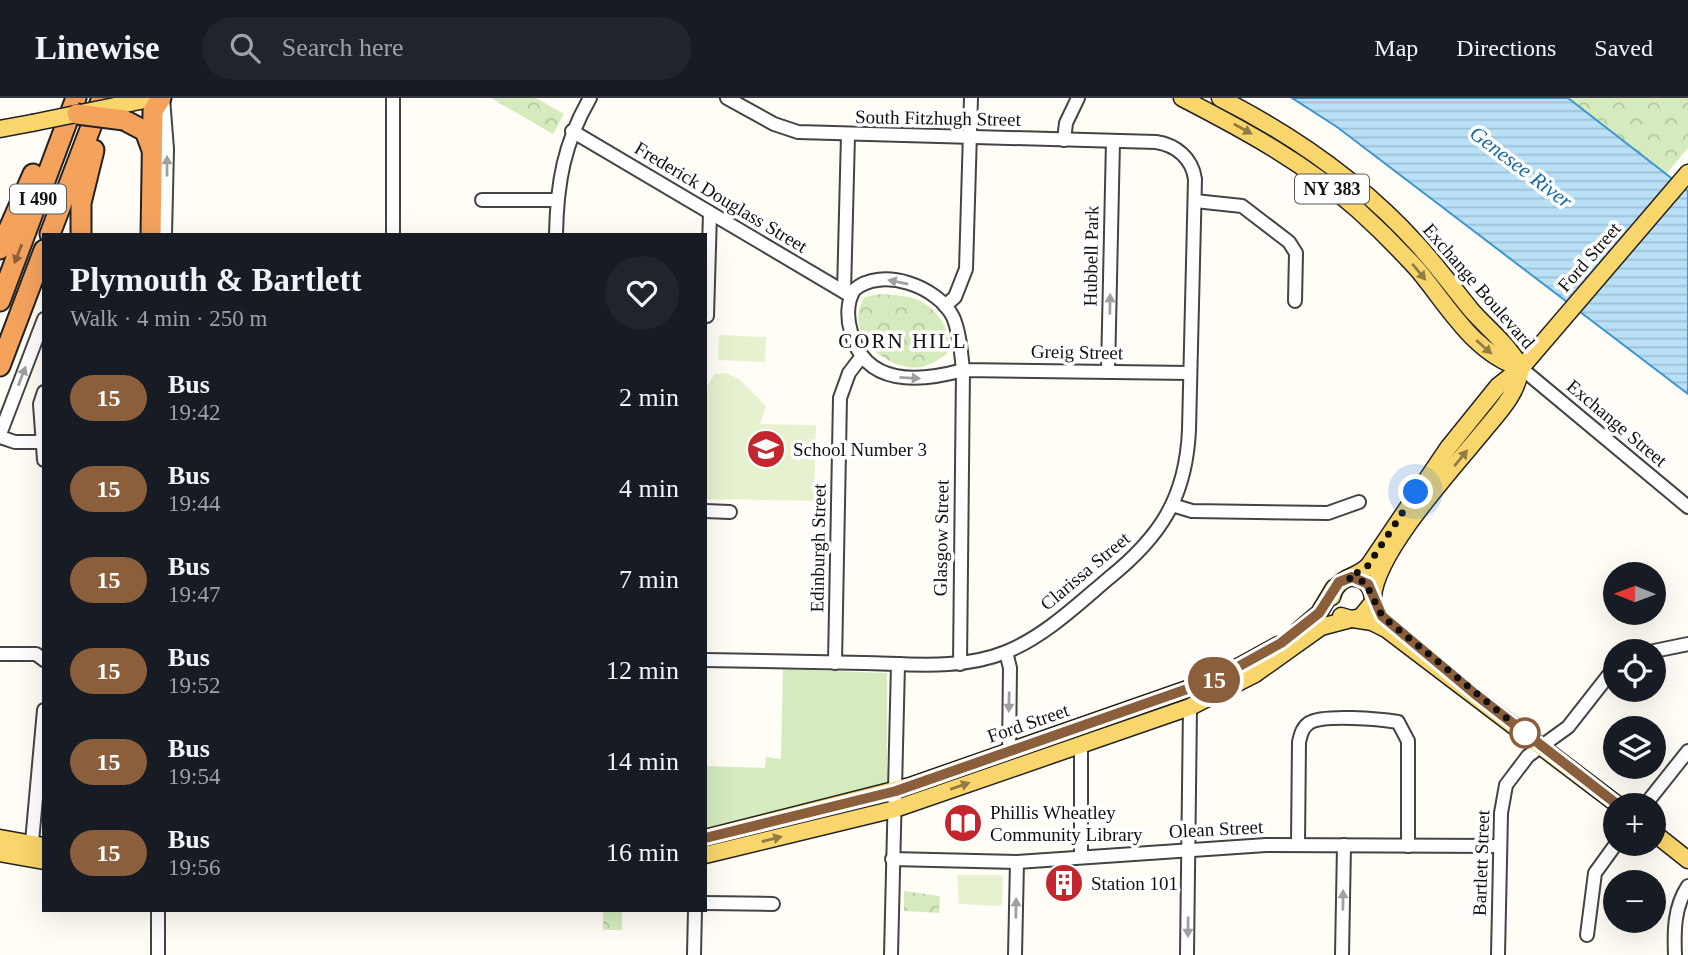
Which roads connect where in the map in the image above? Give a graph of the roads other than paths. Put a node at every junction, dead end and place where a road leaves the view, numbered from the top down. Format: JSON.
{"nodes":[{"id":1,"x":63,"y":98,"type":"edge"},
{"id":2,"x":102,"y":98,"type":"edge"},
{"id":3,"x":108,"y":98,"type":"edge"},
{"id":4,"x":155,"y":98,"type":"edge"},
{"id":5,"x":162,"y":98,"type":"edge"},
{"id":6,"x":393,"y":98,"type":"edge"},
{"id":7,"x":590,"y":98,"type":"edge"},
{"id":8,"x":727,"y":98,"type":"edge"},
{"id":9,"x":971,"y":98,"type":"edge"},
{"id":10,"x":1078,"y":98,"type":"edge"},
{"id":11,"x":1182,"y":98,"type":"edge"},
{"id":12,"x":1220,"y":98,"type":"edge"},
{"id":13,"x":77,"y":106,"type":"edge"},
{"id":14,"x":127,"y":112,"type":"junction"},
{"id":15,"x":0,"y":129,"type":"edge"},
{"id":16,"x":572,"y":131,"type":"junction"},
{"id":17,"x":848,"y":135,"type":"junction"},
{"id":18,"x":969,"y":138,"type":"junction"},
{"id":19,"x":1065,"y":140,"type":"junction"},
{"id":20,"x":1113,"y":141,"type":"junction"},
{"id":21,"x":154,"y":162,"type":"junction"},
{"id":22,"x":1688,"y":173,"type":"edge"},
{"id":23,"x":482,"y":200,"type":"dead end"},
{"id":24,"x":557,"y":200,"type":"junction"},
{"id":25,"x":1195,"y":201,"type":"junction"},
{"id":26,"x":710,"y":214,"type":"junction"},
{"id":27,"x":50,"y":233,"type":"edge"},
{"id":28,"x":81,"y":233,"type":"edge"},
{"id":29,"x":151,"y":233,"type":"edge"},
{"id":30,"x":165,"y":233,"type":"edge"},
{"id":31,"x":393,"y":233,"type":"edge"},
{"id":32,"x":556,"y":233,"type":"edge"},
{"id":33,"x":0,"y":250,"type":"edge"},
{"id":34,"x":42,"y":255,"type":"edge"},
{"id":35,"x":847,"y":294,"type":"junction"},
{"id":36,"x":0,"y":301,"type":"edge"},
{"id":37,"x":1295,"y":301,"type":"dead end"},
{"id":38,"x":23,"y":303,"type":"junction"},
{"id":39,"x":945,"y":306,"type":"junction"},
{"id":40,"x":707,"y":316,"type":"dead end"},
{"id":41,"x":42,"y":324,"type":"edge"},
{"id":42,"x":862,"y":356,"type":"junction"},
{"id":43,"x":0,"y":366,"type":"edge"},
{"id":44,"x":1521,"y":368,"type":"junction"},
{"id":45,"x":963,"y":370,"type":"junction"},
{"id":46,"x":1108,"y":372,"type":"junction"},
{"id":47,"x":1190,"y":373,"type":"junction"},
{"id":48,"x":0,"y":381,"type":"edge"},
{"id":49,"x":42,"y":396,"type":"edge"},
{"id":50,"x":0,"y":436,"type":"edge"},
{"id":51,"x":41,"y":442,"type":"junction"},
{"id":52,"x":42,"y":448,"type":"edge"},
{"id":53,"x":1359,"y":502,"type":"dead end"},
{"id":54,"x":1172,"y":505,"type":"junction"},
{"id":55,"x":1688,"y":507,"type":"edge"},
{"id":56,"x":707,"y":511,"type":"edge"},
{"id":57,"x":730,"y":512,"type":"dead end"},
{"id":58,"x":1348,"y":578,"type":"junction"},
{"id":59,"x":1334,"y":588,"type":"junction"},
{"id":60,"x":1373,"y":598,"type":"junction"},
{"id":61,"x":1352,"y":619,"type":"junction"},
{"id":62,"x":1688,"y":644,"type":"edge"},
{"id":63,"x":1666,"y":649,"type":"edge"},
{"id":64,"x":1006,"y":652,"type":"junction"},
{"id":65,"x":0,"y":654,"type":"edge"},
{"id":66,"x":42,"y":658,"type":"edge"},
{"id":67,"x":707,"y":660,"type":"edge"},
{"id":68,"x":835,"y":663,"type":"junction"},
{"id":69,"x":898,"y":664,"type":"junction"},
{"id":70,"x":960,"y":664,"type":"junction"},
{"id":71,"x":1603,"y":682,"type":"edge"},
{"id":72,"x":1475,"y":694,"type":"junction"},
{"id":73,"x":1190,"y":707,"type":"junction"},
{"id":74,"x":1081,"y":744,"type":"junction"},
{"id":75,"x":1542,"y":747,"type":"junction"},
{"id":76,"x":42,"y":751,"type":"edge"},
{"id":77,"x":1688,"y":751,"type":"edge"},
{"id":78,"x":1009,"y":752,"type":"junction"},
{"id":79,"x":896,"y":791,"type":"junction"},
{"id":80,"x":1655,"y":793,"type":"edge"},
{"id":81,"x":1603,"y":794,"type":"edge"},
{"id":82,"x":895,"y":809,"type":"junction"},
{"id":83,"x":0,"y":838,"type":"edge"},
{"id":84,"x":707,"y":838,"type":"edge"},
{"id":85,"x":1666,"y":843,"type":"edge"},
{"id":86,"x":1298,"y":844,"type":"junction"},
{"id":87,"x":1344,"y":845,"type":"junction"},
{"id":88,"x":1408,"y":846,"type":"junction"},
{"id":89,"x":1499,"y":846,"type":"junction"},
{"id":90,"x":1189,"y":850,"type":"junction"},
{"id":91,"x":0,"y":853,"type":"edge"},
{"id":92,"x":37,"y":853,"type":"edge"},
{"id":93,"x":707,"y":855,"type":"edge"},
{"id":94,"x":1081,"y":856,"type":"junction"},
{"id":95,"x":1607,"y":856,"type":"edge"},
{"id":96,"x":892,"y":859,"type":"junction"},
{"id":97,"x":1688,"y":860,"type":"edge"},
{"id":98,"x":1017,"y":862,"type":"junction"},
{"id":99,"x":1688,"y":886,"type":"edge"},
{"id":100,"x":707,"y":903,"type":"edge"},
{"id":101,"x":773,"y":904,"type":"dead end"},
{"id":102,"x":158,"y":912,"type":"edge"},
{"id":103,"x":695,"y":912,"type":"edge"},
{"id":104,"x":1587,"y":935,"type":"dead end"},
{"id":105,"x":158,"y":955,"type":"edge"},
{"id":106,"x":694,"y":955,"type":"edge"},
{"id":107,"x":891,"y":955,"type":"edge"},
{"id":108,"x":1015,"y":955,"type":"edge"},
{"id":109,"x":1187,"y":955,"type":"edge"},
{"id":110,"x":1342,"y":955,"type":"edge"},
{"id":111,"x":1498,"y":955,"type":"edge"},
{"id":112,"x":1675,"y":955,"type":"edge"}],
"edges":[{"from":1,"to":33,"type":"highway"},
{"from":2,"to":27,"type":"highway","number":"I 490"},
{"from":3,"to":28,"type":"highway"},
{"from":4,"to":14,"type":"main road"},
{"from":5,"to":21,"type":"highway"},
{"from":30,"to":5,"type":"street","one_way":true},
{"from":6,"to":31,"type":"street"},
{"from":7,"to":16,"type":"street"},
{"from":8,"to":17,"type":"street","name":"South Fitzhugh Street"},
{"from":9,"to":18,"type":"street"},
{"from":10,"to":19,"type":"street"},
{"from":11,"to":44,"type":"main road","name":"Exchange Boulevard","number":"NY 383","one_way":true},
{"from":12,"to":44,"type":"main road","name":"Exchange Boulevard","number":"NY 383"},
{"from":13,"to":14,"type":"highway","bridge":true},
{"from":13,"to":15,"type":"main road","bridge":true},
{"from":13,"to":36,"type":"highway","number":"I 490","one_way":true},
{"from":14,"to":21,"type":"highway"},
{"from":16,"to":24,"type":"street"},
{"from":16,"to":26,"type":"street","name":"Frederick Douglass Street"},
{"from":17,"to":18,"type":"street","name":"South Fitzhugh Street"},
{"from":17,"to":35,"type":"street"},
{"from":18,"to":19,"type":"street","name":"South Fitzhugh Street"},
{"from":18,"to":39,"type":"street"},
{"from":19,"to":20,"type":"street","name":"South Fitzhugh Street"},
{"from":20,"to":25,"type":"street","name":"Clarissa Street"},
{"from":46,"to":20,"type":"street","name":"Hubbell Park","one_way":true},
{"from":21,"to":29,"type":"highway"},
{"from":22,"to":44,"type":"main road","name":"Ford Street"},
{"from":23,"to":24,"type":"street"},
{"from":24,"to":32,"type":"street"},
{"from":25,"to":37,"type":"street"},
{"from":25,"to":47,"type":"street","name":"Clarissa Street"},
{"from":26,"to":35,"type":"street","name":"Frederick Douglass Street"},
{"from":26,"to":40,"type":"street"},
{"from":34,"to":38,"type":"highway"},
{"from":39,"to":35,"type":"street","one_way":true},
{"from":35,"to":42,"type":"street"},
{"from":38,"to":43,"type":"highway"},
{"from":38,"to":48,"type":"highway"},
{"from":39,"to":45,"type":"street"},
{"from":50,"to":41,"type":"street","one_way":true},
{"from":42,"to":45,"type":"street","one_way":true},
{"from":42,"to":68,"type":"street","name":"Edinburgh Street"},
{"from":44,"to":55,"type":"street","name":"Exchange Street"},
{"from":44,"to":58,"type":"main road","name":"Ford Street"},
{"from":60,"to":44,"type":"main road","name":"Ford Street","one_way":true},
{"from":45,"to":46,"type":"street","name":"Greig Street"},
{"from":45,"to":70,"type":"street","name":"Glasgow Street"},
{"from":46,"to":47,"type":"street","name":"Greig Street"},
{"from":47,"to":54,"type":"street","name":"Clarissa Street"},
{"from":49,"to":51,"type":"street"},
{"from":50,"to":51,"type":"street"},
{"from":51,"to":52,"type":"street"},
{"from":53,"to":54,"type":"street"},
{"from":54,"to":64,"type":"street","name":"Clarissa Street"},
{"from":56,"to":57,"type":"street"},
{"from":58,"to":59,"type":"main road"},
{"from":58,"to":60,"type":"main road"},
{"from":59,"to":61,"type":"main road"},
{"from":59,"to":78,"type":"main road","name":"Ford Street"},
{"from":60,"to":61,"type":"main road"},
{"from":60,"to":72,"type":"main road"},
{"from":61,"to":72,"type":"main road"},
{"from":61,"to":73,"type":"main road","name":"Ford Street"},
{"from":62,"to":63,"type":"street"},
{"from":64,"to":70,"type":"street","name":"Clarissa Street"},
{"from":64,"to":78,"type":"street","one_way":true},
{"from":65,"to":66,"type":"street"},
{"from":67,"to":68,"type":"street","name":"Clarissa Street"},
{"from":68,"to":69,"type":"street","name":"Clarissa Street"},
{"from":69,"to":70,"type":"street","name":"Clarissa Street"},
{"from":69,"to":79,"type":"street"},
{"from":71,"to":75,"type":"street","name":"Bartlett Street"},
{"from":72,"to":75,"type":"main road"},
{"from":73,"to":74,"type":"main road","name":"Ford Street"},
{"from":73,"to":90,"type":"street"},
{"from":82,"to":74,"type":"main road","name":"Ford Street","one_way":true},
{"from":74,"to":94,"type":"street"},
{"from":75,"to":81,"type":"main road"},
{"from":75,"to":89,"type":"street","name":"Bartlett Street"},
{"from":76,"to":92,"type":"street"},
{"from":77,"to":80,"type":"street"},
{"from":78,"to":79,"type":"main road","name":"Ford Street"},
{"from":79,"to":82,"type":"street"},
{"from":79,"to":84,"type":"main road","name":"Ford Street"},
{"from":93,"to":82,"type":"main road","name":"Ford Street","one_way":true},
{"from":82,"to":96,"type":"street"},
{"from":83,"to":92,"type":"main road"},
{"from":85,"to":97,"type":"main road"},
{"from":86,"to":87,"type":"street","name":"Olean Street"},
{"from":86,"to":88,"type":"street"},
{"from":86,"to":90,"type":"street","name":"Olean Street"},
{"from":87,"to":88,"type":"street","name":"Olean Street"},
{"from":110,"to":87,"type":"street","one_way":true},
{"from":88,"to":89,"type":"street","name":"Olean Street"},
{"from":89,"to":111,"type":"street","name":"Bartlett Street"},
{"from":90,"to":94,"type":"street","name":"Olean Street"},
{"from":90,"to":109,"type":"street","one_way":true},
{"from":91,"to":92,"type":"main road"},
{"from":94,"to":98,"type":"street","name":"Olean Street"},
{"from":95,"to":104,"type":"street"},
{"from":96,"to":98,"type":"street","name":"Olean Street"},
{"from":96,"to":107,"type":"street"},
{"from":108,"to":98,"type":"street","one_way":true},
{"from":99,"to":112,"type":"street"},
{"from":100,"to":101,"type":"street"},
{"from":102,"to":105,"type":"street"},
{"from":103,"to":106,"type":"street"}]}
